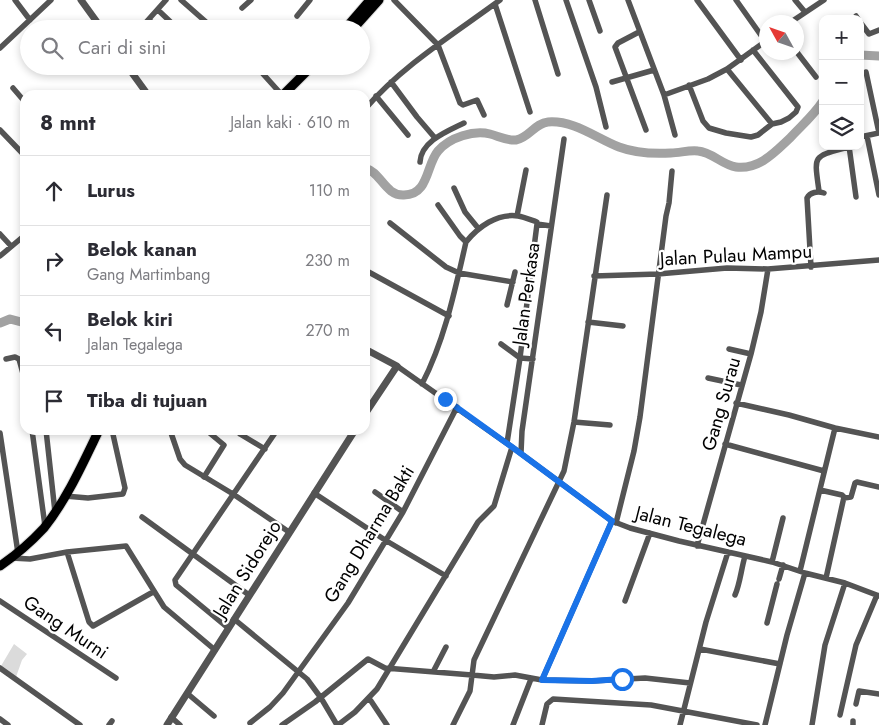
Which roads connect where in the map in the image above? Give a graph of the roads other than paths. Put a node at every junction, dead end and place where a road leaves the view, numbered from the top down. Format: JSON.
{"nodes":[{"id":1,"x":15,"y":0,"type":"edge"},
{"id":2,"x":51,"y":0,"type":"edge"},
{"id":3,"x":81,"y":0,"type":"edge"},
{"id":4,"x":166,"y":0,"type":"edge"},
{"id":5,"x":181,"y":0,"type":"edge"},
{"id":6,"x":251,"y":0,"type":"edge"},
{"id":7,"x":310,"y":0,"type":"edge"},
{"id":8,"x":370,"y":0,"type":"edge"},
{"id":9,"x":379,"y":0,"type":"edge"},
{"id":10,"x":394,"y":0,"type":"edge"},
{"id":11,"x":535,"y":0,"type":"edge"},
{"id":12,"x":566,"y":0,"type":"edge"},
{"id":13,"x":589,"y":0,"type":"edge"},
{"id":14,"x":628,"y":0,"type":"edge"},
{"id":15,"x":697,"y":0,"type":"edge"},
{"id":16,"x":736,"y":0,"type":"edge"},
{"id":17,"x":795,"y":0,"type":"edge"},
{"id":18,"x":819,"y":1,"type":"edge"},
{"id":19,"x":498,"y":2,"type":"edge"},
{"id":20,"x":242,"y":8,"type":"dead end"},
{"id":21,"x":158,"y":10,"type":"junction"},
{"id":22,"x":805,"y":12,"type":"junction"},
{"id":23,"x":801,"y":15,"type":"edge"},
{"id":24,"x":296,"y":16,"type":"dead end"},
{"id":25,"x":149,"y":19,"type":"edge"},
{"id":26,"x":30,"y":20,"type":"joint"},
{"id":27,"x":95,"y":20,"type":"edge"},
{"id":28,"x":169,"y":20,"type":"edge"},
{"id":29,"x":204,"y":20,"type":"edge"},
{"id":30,"x":353,"y":20,"type":"edge"},
{"id":31,"x":361,"y":20,"type":"edge"},
{"id":32,"x":864,"y":27,"type":"edge"},
{"id":33,"x":20,"y":29,"type":"edge"},
{"id":34,"x":879,"y":30,"type":"edge"},
{"id":35,"x":600,"y":31,"type":"dead end"},
{"id":36,"x":759,"y":31,"type":"edge"},
{"id":37,"x":639,"y":32,"type":"junction"},
{"id":38,"x":438,"y":45,"type":"junction"},
{"id":39,"x":759,"y":46,"type":"edge"},
{"id":40,"x":0,"y":48,"type":"edge"},
{"id":41,"x":754,"y":50,"type":"junction"},
{"id":42,"x":741,"y":60,"type":"junction"},
{"id":43,"x":803,"y":60,"type":"edge"},
{"id":44,"x":727,"y":68,"type":"junction"},
{"id":45,"x":654,"y":70,"type":"junction"},
{"id":46,"x":866,"y":72,"type":"dead end"},
{"id":47,"x":558,"y":74,"type":"dead end"},
{"id":48,"x":133,"y":75,"type":"edge"},
{"id":49,"x":264,"y":75,"type":"edge"},
{"id":50,"x":303,"y":75,"type":"edge"},
{"id":51,"x":310,"y":75,"type":"edge"},
{"id":52,"x":816,"y":77,"type":"dead end"},
{"id":53,"x":628,"y":79,"type":"junction"},
{"id":54,"x":391,"y":82,"type":"junction"},
{"id":55,"x":612,"y":82,"type":"dead end"},
{"id":56,"x":689,"y":85,"type":"junction"},
{"id":57,"x":13,"y":88,"type":"dead end"},
{"id":58,"x":144,"y":90,"type":"edge"},
{"id":59,"x":278,"y":90,"type":"edge"},
{"id":60,"x":287,"y":90,"type":"edge"},
{"id":61,"x":295,"y":90,"type":"edge"},
{"id":62,"x":664,"y":95,"type":"junction"},
{"id":63,"x":20,"y":96,"type":"edge"},
{"id":64,"x":376,"y":96,"type":"junction"},
{"id":65,"x":370,"y":103,"type":"edge"},
{"id":66,"x":530,"y":112,"type":"dead end"},
{"id":67,"x":484,"y":115,"type":"dead end"},
{"id":68,"x":464,"y":123,"type":"dead end"},
{"id":69,"x":772,"y":124,"type":"junction"},
{"id":70,"x":606,"y":127,"type":"dead end"},
{"id":71,"x":0,"y":130,"type":"edge"},
{"id":72,"x":646,"y":130,"type":"dead end"},
{"id":73,"x":879,"y":133,"type":"edge"},
{"id":74,"x":675,"y":135,"type":"dead end"},
{"id":75,"x":408,"y":136,"type":"dead end"},
{"id":76,"x":864,"y":136,"type":"edge"},
{"id":77,"x":435,"y":138,"type":"junction"},
{"id":78,"x":564,"y":139,"type":"dead end"},
{"id":79,"x":839,"y":150,"type":"edge"},
{"id":80,"x":849,"y":150,"type":"edge"},
{"id":81,"x":20,"y":151,"type":"edge"},
{"id":82,"x":420,"y":162,"type":"dead end"},
{"id":83,"x":526,"y":170,"type":"dead end"},
{"id":84,"x":672,"y":171,"type":"dead end"},
{"id":85,"x":454,"y":188,"type":"dead end"},
{"id":86,"x":879,"y":195,"type":"edge"},
{"id":87,"x":607,"y":196,"type":"dead end"},
{"id":88,"x":856,"y":197,"type":"dead end"},
{"id":89,"x":438,"y":205,"type":"dead end"},
{"id":90,"x":517,"y":216,"type":"junction"},
{"id":91,"x":390,"y":223,"type":"dead end"},
{"id":92,"x":537,"y":224,"type":"junction"},
{"id":93,"x":551,"y":226,"type":"junction"},
{"id":94,"x":478,"y":228,"type":"junction"},
{"id":95,"x":0,"y":234,"type":"edge"},
{"id":96,"x":20,"y":240,"type":"edge"},
{"id":97,"x":466,"y":242,"type":"junction"},
{"id":98,"x":12,"y":246,"type":"junction"},
{"id":99,"x":0,"y":256,"type":"edge"},
{"id":100,"x":879,"y":260,"type":"edge"},
{"id":101,"x":811,"y":267,"type":"junction"},
{"id":102,"x":768,"y":270,"type":"junction"},
{"id":103,"x":515,"y":272,"type":"dead end"},
{"id":104,"x":370,"y":273,"type":"edge"},
{"id":105,"x":459,"y":273,"type":"junction"},
{"id":106,"x":658,"y":274,"type":"junction"},
{"id":107,"x":594,"y":276,"type":"junction"},
{"id":108,"x":512,"y":282,"type":"junction"},
{"id":109,"x":508,"y":305,"type":"dead end"},
{"id":110,"x":449,"y":316,"type":"junction"},
{"id":111,"x":588,"y":322,"type":"junction"},
{"id":112,"x":623,"y":326,"type":"dead end"},
{"id":113,"x":501,"y":344,"type":"dead end"},
{"id":114,"x":729,"y":350,"type":"dead end"},
{"id":115,"x":370,"y":352,"type":"edge"},
{"id":116,"x":751,"y":354,"type":"junction"},
{"id":117,"x":520,"y":358,"type":"junction"},
{"id":118,"x":6,"y":359,"type":"dead end"},
{"id":119,"x":532,"y":359,"type":"junction"},
{"id":120,"x":20,"y":362,"type":"edge"},
{"id":121,"x":397,"y":366,"type":"junction"},
{"id":122,"x":708,"y":378,"type":"dead end"},
{"id":123,"x":422,"y":384,"type":"junction"},
{"id":124,"x":741,"y":385,"type":"junction"},
{"id":125,"x":736,"y":403,"type":"junction"},
{"id":126,"x":370,"y":406,"type":"edge"},
{"id":127,"x":457,"y":407,"type":"junction"},
{"id":128,"x":574,"y":422,"type":"junction"},
{"id":129,"x":610,"y":425,"type":"dead end"},
{"id":130,"x":835,"y":428,"type":"junction"},
{"id":131,"x":0,"y":433,"type":"edge"},
{"id":132,"x":33,"y":435,"type":"edge"},
{"id":133,"x":47,"y":435,"type":"edge"},
{"id":134,"x":96,"y":435,"type":"edge"},
{"id":135,"x":113,"y":435,"type":"edge"},
{"id":136,"x":172,"y":435,"type":"edge"},
{"id":137,"x":212,"y":435,"type":"edge"},
{"id":138,"x":242,"y":435,"type":"edge"},
{"id":139,"x":274,"y":435,"type":"edge"},
{"id":140,"x":351,"y":435,"type":"edge"},
{"id":141,"x":879,"y":437,"type":"edge"},
{"id":142,"x":725,"y":444,"type":"junction"},
{"id":143,"x":510,"y":445,"type":"junction"},
{"id":144,"x":265,"y":449,"type":"junction"},
{"id":145,"x":521,"y":453,"type":"junction"},
{"id":146,"x":3,"y":467,"type":"edge"},
{"id":147,"x":824,"y":471,"type":"junction"},
{"id":148,"x":204,"y":477,"type":"junction"},
{"id":149,"x":559,"y":482,"type":"junction"},
{"id":150,"x":879,"y":487,"type":"edge"},
{"id":151,"x":820,"y":490,"type":"junction"},
{"id":152,"x":375,"y":492,"type":"dead end"},
{"id":153,"x":314,"y":493,"type":"junction"},
{"id":154,"x":233,"y":494,"type":"junction"},
{"id":155,"x":65,"y":496,"type":"junction"},
{"id":156,"x":844,"y":498,"type":"junction"},
{"id":157,"x":55,"y":512,"type":"junction"},
{"id":158,"x":403,"y":512,"type":"junction"},
{"id":159,"x":142,"y":516,"type":"dead end"},
{"id":160,"x":783,"y":518,"type":"dead end"},
{"id":161,"x":614,"y":522,"type":"junction"},
{"id":162,"x":45,"y":526,"type":"junction"},
{"id":163,"x":289,"y":532,"type":"junction"},
{"id":164,"x":650,"y":533,"type":"junction"},
{"id":165,"x":385,"y":540,"type":"junction"},
{"id":166,"x":697,"y":546,"type":"junction"},
{"id":167,"x":68,"y":552,"type":"junction"},
{"id":168,"x":728,"y":552,"type":"junction"},
{"id":169,"x":192,"y":553,"type":"junction"},
{"id":170,"x":14,"y":555,"type":"junction"},
{"id":171,"x":744,"y":556,"type":"junction"},
{"id":172,"x":772,"y":562,"type":"junction"},
{"id":173,"x":782,"y":565,"type":"junction"},
{"id":174,"x":0,"y":566,"type":"edge"},
{"id":175,"x":802,"y":572,"type":"junction"},
{"id":176,"x":446,"y":576,"type":"junction"},
{"id":177,"x":826,"y":578,"type":"junction"},
{"id":178,"x":845,"y":583,"type":"junction"},
{"id":179,"x":153,"y":592,"type":"junction"},
{"id":180,"x":249,"y":595,"type":"junction"},
{"id":181,"x":735,"y":595,"type":"dead end"},
{"id":182,"x":878,"y":595,"type":"edge"},
{"id":183,"x":0,"y":601,"type":"edge"},
{"id":184,"x":625,"y":601,"type":"dead end"},
{"id":185,"x":234,"y":619,"type":"junction"},
{"id":186,"x":767,"y":624,"type":"dead end"},
{"id":187,"x":228,"y":628,"type":"junction"},
{"id":188,"x":446,"y":647,"type":"dead end"},
{"id":189,"x":700,"y":649,"type":"junction"},
{"id":190,"x":215,"y":650,"type":"junction"},
{"id":191,"x":780,"y":664,"type":"junction"},
{"id":192,"x":390,"y":667,"type":"junction"},
{"id":193,"x":0,"y":668,"type":"edge"},
{"id":194,"x":298,"y":672,"type":"junction"},
{"id":195,"x":433,"y":672,"type":"junction"},
{"id":196,"x":472,"y":675,"type":"junction"},
{"id":197,"x":116,"y":678,"type":"dead end"},
{"id":198,"x":531,"y":679,"type":"junction"},
{"id":199,"x":542,"y":680,"type":"junction"},
{"id":200,"x":690,"y":683,"type":"junction"},
{"id":201,"x":188,"y":694,"type":"junction"},
{"id":202,"x":879,"y":694,"type":"edge"},
{"id":203,"x":321,"y":698,"type":"junction"},
{"id":204,"x":369,"y":698,"type":"junction"},
{"id":205,"x":856,"y":704,"type":"dead end"},
{"id":206,"x":684,"y":710,"type":"junction"},
{"id":207,"x":840,"y":715,"type":"dead end"},
{"id":208,"x":214,"y":716,"type":"dead end"},
{"id":209,"x":172,"y":717,"type":"junction"},
{"id":210,"x":0,"y":719,"type":"edge"},
{"id":211,"x":250,"y":723,"type":"dead end"},
{"id":212,"x":8,"y":725,"type":"edge"},
{"id":213,"x":80,"y":725,"type":"edge"},
{"id":214,"x":167,"y":725,"type":"edge"},
{"id":215,"x":180,"y":725,"type":"edge"},
{"id":216,"x":282,"y":725,"type":"edge"},
{"id":217,"x":337,"y":725,"type":"edge"},
{"id":218,"x":387,"y":725,"type":"edge"},
{"id":219,"x":453,"y":725,"type":"edge"},
{"id":220,"x":513,"y":725,"type":"edge"},
{"id":221,"x":542,"y":725,"type":"edge"},
{"id":222,"x":680,"y":725,"type":"edge"},
{"id":223,"x":757,"y":725,"type":"edge"},
{"id":224,"x":765,"y":725,"type":"edge"},
{"id":225,"x":812,"y":725,"type":"edge"}],
"edges":[{"from":1,"to":26,"type":"street"},
{"from":2,"to":26,"type":"street"},
{"from":3,"to":27,"type":"street"},
{"from":4,"to":21,"type":"street"},
{"from":5,"to":29,"type":"street"},
{"from":6,"to":20,"type":"street"},
{"from":7,"to":24,"type":"street"},
{"from":8,"to":30,"type":"main road"},
{"from":9,"to":31,"type":"main road"},
{"from":10,"to":38,"type":"street"},
{"from":11,"to":47,"type":"street"},
{"from":12,"to":70,"type":"street"},
{"from":13,"to":35,"type":"street"},
{"from":14,"to":37,"type":"street"},
{"from":15,"to":42,"type":"street"},
{"from":16,"to":36,"type":"street"},
{"from":17,"to":22,"type":"street"},
{"from":18,"to":22,"type":"street"},
{"from":19,"to":38,"type":"street"},
{"from":19,"to":66,"type":"street"},
{"from":21,"to":25,"type":"street"},
{"from":21,"to":28,"type":"street"},
{"from":22,"to":23,"type":"street"},
{"from":32,"to":34,"type":"street"},
{"from":33,"to":40,"type":"street"},
{"from":37,"to":45,"type":"street"},
{"from":37,"to":53,"type":"street"},
{"from":38,"to":54,"type":"street"},
{"from":38,"to":67,"type":"street"},
{"from":39,"to":41,"type":"street"},
{"from":41,"to":42,"type":"street"},
{"from":41,"to":69,"type":"street"},
{"from":42,"to":44,"type":"street"},
{"from":43,"to":52,"type":"street"},
{"from":44,"to":56,"type":"street"},
{"from":44,"to":69,"type":"street"},
{"from":45,"to":53,"type":"street"},
{"from":45,"to":62,"type":"street"},
{"from":46,"to":73,"type":"street"},
{"from":48,"to":58,"type":"street"},
{"from":49,"to":59,"type":"street"},
{"from":50,"to":60,"type":"main road"},
{"from":51,"to":61,"type":"main road"},
{"from":53,"to":55,"type":"street"},
{"from":53,"to":72,"type":"street"},
{"from":54,"to":64,"type":"street"},
{"from":54,"to":77,"type":"street"},
{"from":56,"to":62,"type":"street"},
{"from":56,"to":69,"type":"street"},
{"from":57,"to":63,"type":"street"},
{"from":62,"to":74,"type":"street"},
{"from":64,"to":65,"type":"street"},
{"from":64,"to":75,"type":"street"},
{"from":68,"to":77,"type":"street"},
{"from":71,"to":81,"type":"street"},
{"from":73,"to":76,"type":"street"},
{"from":76,"to":86,"type":"street"},
{"from":77,"to":82,"type":"street"},
{"from":78,"to":93,"type":"street","name":"Jalan Perkasa"},
{"from":79,"to":101,"type":"street"},
{"from":80,"to":88,"type":"street"},
{"from":83,"to":90,"type":"street"},
{"from":84,"to":106,"type":"street"},
{"from":85,"to":94,"type":"street"},
{"from":87,"to":107,"type":"street"},
{"from":89,"to":97,"type":"street"},
{"from":90,"to":92,"type":"street"},
{"from":90,"to":94,"type":"street"},
{"from":91,"to":105,"type":"street"},
{"from":92,"to":93,"type":"street"},
{"from":92,"to":117,"type":"street"},
{"from":93,"to":119,"type":"street","name":"Jalan Perkasa"},
{"from":94,"to":97,"type":"street"},
{"from":95,"to":98,"type":"street"},
{"from":96,"to":98,"type":"street"},
{"from":97,"to":105,"type":"street"},
{"from":98,"to":99,"type":"street"},
{"from":100,"to":101,"type":"street","name":"Jalan Pulau Mampu"},
{"from":101,"to":102,"type":"street","name":"Jalan Pulau Mampu"},
{"from":102,"to":106,"type":"street","name":"Jalan Pulau Mampu"},
{"from":102,"to":116,"type":"street","name":"Gang Surau"},
{"from":103,"to":108,"type":"street"},
{"from":104,"to":110,"type":"street"},
{"from":105,"to":108,"type":"street"},
{"from":105,"to":110,"type":"street"},
{"from":106,"to":107,"type":"street","name":"Jalan Pulau Mampu"},
{"from":106,"to":161,"type":"street"},
{"from":107,"to":111,"type":"street"},
{"from":108,"to":109,"type":"street"},
{"from":110,"to":123,"type":"street"},
{"from":111,"to":112,"type":"street"},
{"from":111,"to":128,"type":"street"},
{"from":113,"to":117,"type":"street"},
{"from":114,"to":116,"type":"street"},
{"from":115,"to":121,"type":"street","name":"Jalan Tegalega"},
{"from":116,"to":124,"type":"street","name":"Gang Surau"},
{"from":117,"to":119,"type":"street"},
{"from":117,"to":143,"type":"street"},
{"from":118,"to":120,"type":"street"},
{"from":119,"to":145,"type":"street","name":"Jalan Perkasa"},
{"from":121,"to":123,"type":"street","name":"Jalan Tegalega"},
{"from":121,"to":126,"type":"street"},
{"from":122,"to":124,"type":"street"},
{"from":123,"to":127,"type":"street","name":"Jalan Tegalega"},
{"from":124,"to":125,"type":"street","name":"Gang Surau"},
{"from":125,"to":130,"type":"street"},
{"from":125,"to":142,"type":"street","name":"Gang Surau"},
{"from":127,"to":143,"type":"street","name":"Jalan Tegalega"},
{"from":127,"to":158,"type":"street","name":"Gang Dharma Bakti"},
{"from":128,"to":129,"type":"street"},
{"from":128,"to":149,"type":"street"},
{"from":130,"to":141,"type":"street"},
{"from":130,"to":147,"type":"street"},
{"from":131,"to":146,"type":"street"},
{"from":132,"to":162,"type":"street"},
{"from":133,"to":157,"type":"street"},
{"from":134,"to":155,"type":"main road"},
{"from":135,"to":155,"type":"street"},
{"from":136,"to":148,"type":"street"},
{"from":137,"to":148,"type":"street"},
{"from":138,"to":144,"type":"street"},
{"from":139,"to":144,"type":"street"},
{"from":140,"to":153,"type":"street","name":"Jalan Sidorejo"},
{"from":142,"to":147,"type":"street"},
{"from":142,"to":166,"type":"street","name":"Gang Surau"},
{"from":143,"to":145,"type":"street","name":"Jalan Tegalega"},
{"from":143,"to":176,"type":"street"},
{"from":144,"to":154,"type":"street"},
{"from":145,"to":149,"type":"street","name":"Jalan Tegalega"},
{"from":146,"to":170,"type":"street"},
{"from":147,"to":151,"type":"street"},
{"from":148,"to":154,"type":"street"},
{"from":149,"to":161,"type":"street","name":"Jalan Tegalega"},
{"from":149,"to":196,"type":"street"},
{"from":150,"to":156,"type":"street"},
{"from":151,"to":156,"type":"street"},
{"from":151,"to":175,"type":"street"},
{"from":152,"to":158,"type":"street"},
{"from":153,"to":163,"type":"street","name":"Jalan Sidorejo"},
{"from":153,"to":165,"type":"street"},
{"from":154,"to":163,"type":"street"},
{"from":154,"to":169,"type":"street"},
{"from":155,"to":157,"type":"main road"},
{"from":156,"to":177,"type":"street"},
{"from":157,"to":162,"type":"main road"},
{"from":158,"to":165,"type":"street","name":"Gang Dharma Bakti"},
{"from":159,"to":169,"type":"street"},
{"from":160,"to":172,"type":"street"},
{"from":161,"to":164,"type":"street","name":"Jalan Tegalega"},
{"from":161,"to":199,"type":"street"},
{"from":162,"to":170,"type":"main road"},
{"from":163,"to":180,"type":"street","name":"Jalan Sidorejo"},
{"from":164,"to":166,"type":"street","name":"Jalan Tegalega"},
{"from":164,"to":184,"type":"street"},
{"from":165,"to":176,"type":"street"},
{"from":165,"to":194,"type":"street","name":"Gang Dharma Bakti"},
{"from":166,"to":168,"type":"street","name":"Jalan Tegalega"},
{"from":167,"to":170,"type":"street"},
{"from":167,"to":179,"type":"street"},
{"from":167,"to":179,"type":"street"},
{"from":168,"to":171,"type":"street","name":"Jalan Tegalega"},
{"from":168,"to":189,"type":"street"},
{"from":169,"to":180,"type":"street"},
{"from":169,"to":187,"type":"street"},
{"from":170,"to":174,"type":"main road"},
{"from":171,"to":172,"type":"street","name":"Jalan Tegalega"},
{"from":171,"to":181,"type":"street"},
{"from":172,"to":173,"type":"street","name":"Jalan Tegalega"},
{"from":173,"to":175,"type":"street","name":"Jalan Tegalega"},
{"from":173,"to":186,"type":"street"},
{"from":175,"to":177,"type":"street","name":"Jalan Tegalega"},
{"from":175,"to":191,"type":"street"},
{"from":176,"to":192,"type":"street"},
{"from":177,"to":178,"type":"street","name":"Jalan Tegalega"},
{"from":178,"to":182,"type":"street","name":"Jalan Tegalega"},
{"from":178,"to":225,"type":"street"},
{"from":179,"to":190,"type":"street"},
{"from":180,"to":185,"type":"street","name":"Jalan Sidorejo"},
{"from":182,"to":207,"type":"street"},
{"from":183,"to":197,"type":"street","name":"Gang Murni"},
{"from":185,"to":187,"type":"street","name":"Jalan Sidorejo"},
{"from":185,"to":194,"type":"street"},
{"from":187,"to":190,"type":"street","name":"Jalan Sidorejo"},
{"from":188,"to":195,"type":"street"},
{"from":189,"to":191,"type":"street"},
{"from":189,"to":200,"type":"street"},
{"from":190,"to":201,"type":"street","name":"Jalan Sidorejo"},
{"from":191,"to":224,"type":"street"},
{"from":192,"to":195,"type":"street"},
{"from":192,"to":203,"type":"street"},
{"from":192,"to":204,"type":"street"},
{"from":193,"to":213,"type":"street"},
{"from":194,"to":203,"type":"street"},
{"from":194,"to":211,"type":"street","name":"Gang Dharma Bakti"},
{"from":195,"to":196,"type":"street"},
{"from":196,"to":198,"type":"street"},
{"from":196,"to":219,"type":"street"},
{"from":198,"to":199,"type":"street"},
{"from":198,"to":220,"type":"street"},
{"from":199,"to":200,"type":"street"},
{"from":200,"to":206,"type":"street"},
{"from":201,"to":208,"type":"street"},
{"from":201,"to":209,"type":"street","name":"Jalan Sidorejo"},
{"from":202,"to":205,"type":"street"},
{"from":203,"to":216,"type":"street"},
{"from":203,"to":217,"type":"street"},
{"from":204,"to":217,"type":"street"},
{"from":204,"to":218,"type":"street"},
{"from":206,"to":221,"type":"street"},
{"from":206,"to":222,"type":"street"},
{"from":206,"to":223,"type":"street"},
{"from":209,"to":214,"type":"street","name":"Jalan Sidorejo"},
{"from":209,"to":215,"type":"street"},
{"from":210,"to":212,"type":"street"}]}
